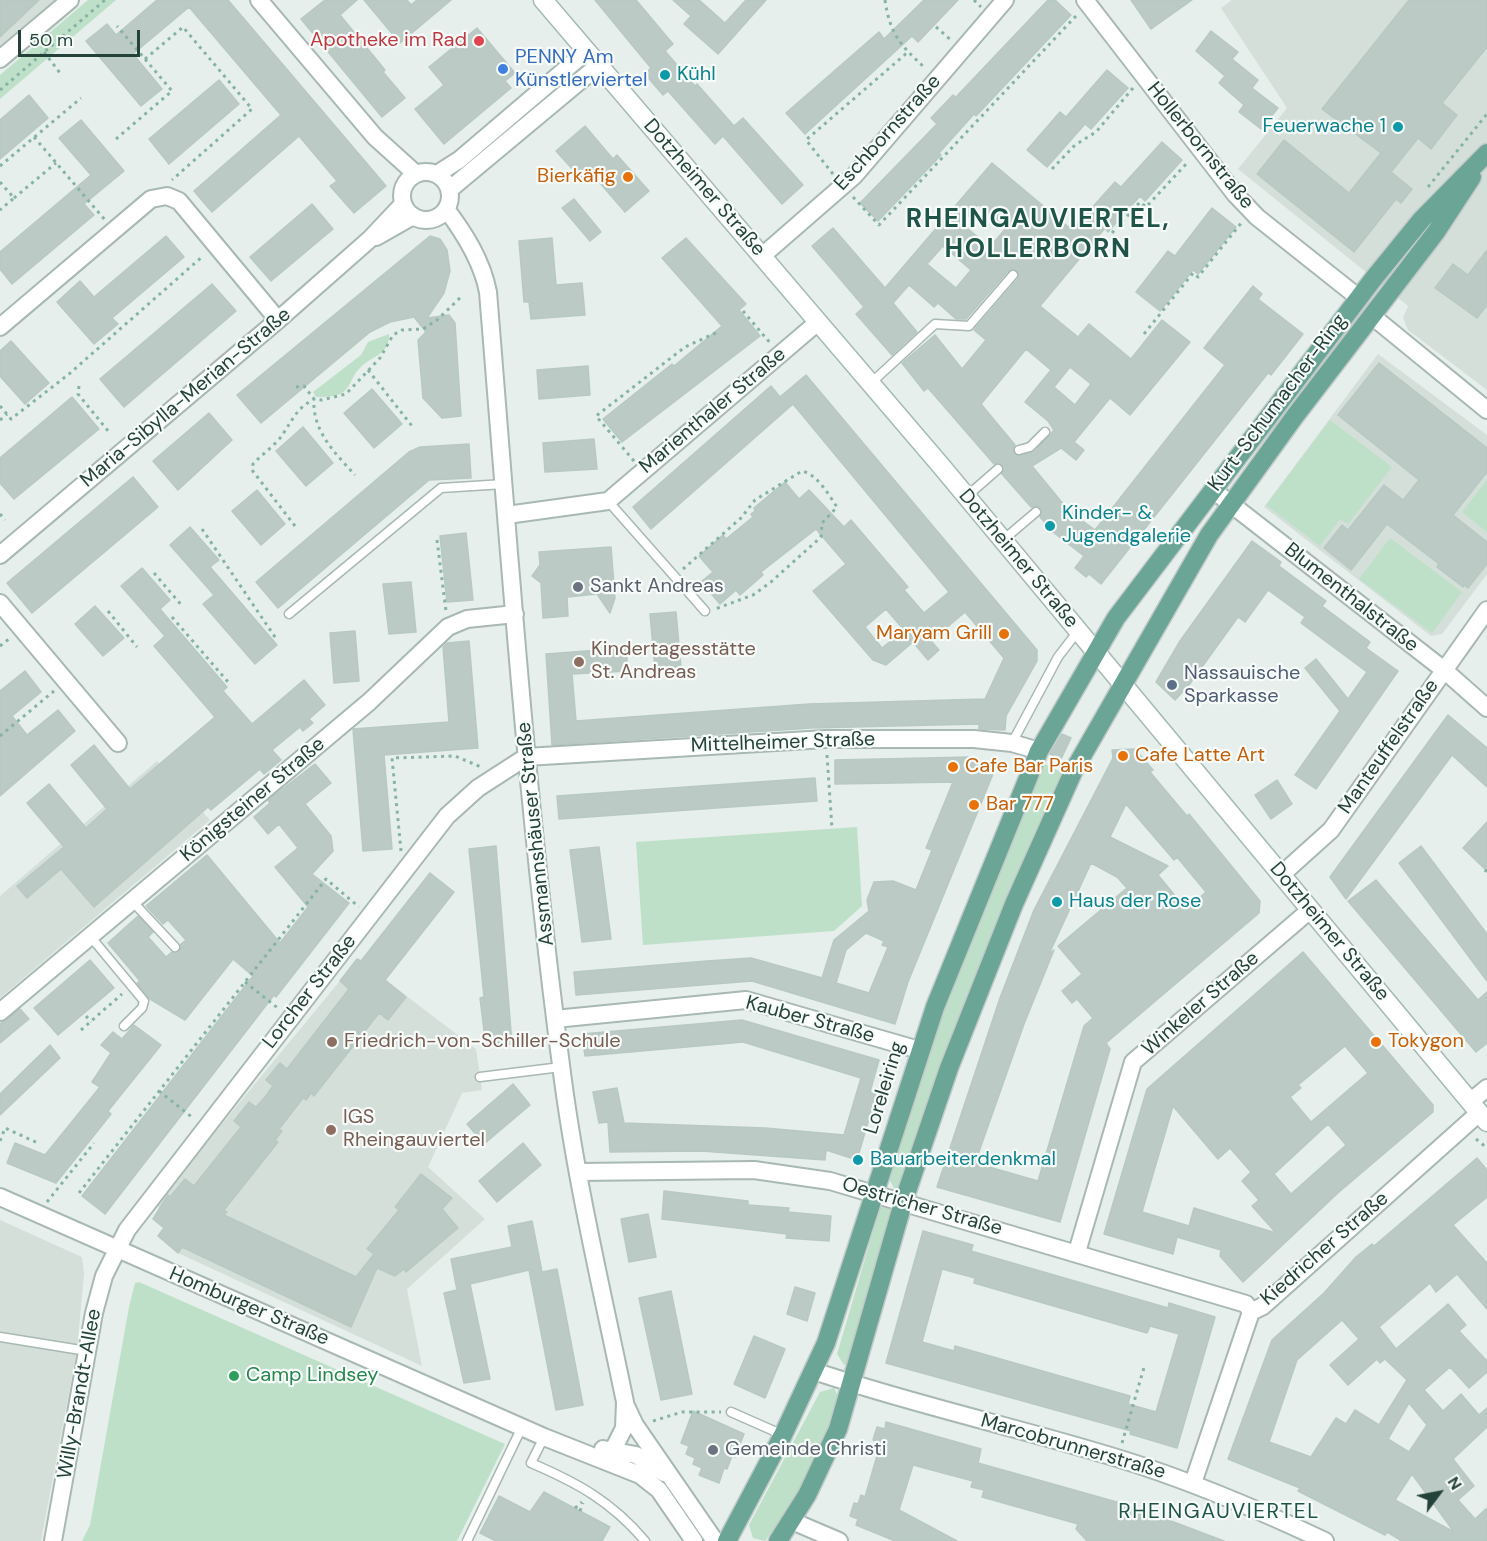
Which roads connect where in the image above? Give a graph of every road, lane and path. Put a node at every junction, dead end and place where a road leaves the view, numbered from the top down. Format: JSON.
{"nodes":[{"id":1,"x":70,"y":0,"type":"edge"},
{"id":2,"x":105,"y":0,"type":"edge"},
{"id":3,"x":260,"y":0,"type":"edge"},
{"id":4,"x":543,"y":0,"type":"edge"},
{"id":5,"x":885,"y":0,"type":"edge"},
{"id":6,"x":1005,"y":0,"type":"edge"},
{"id":7,"x":1089,"y":1,"type":"edge"},
{"id":8,"x":117,"y":26,"type":"dead end"},
{"id":9,"x":44,"y":52,"type":"junction"},
{"id":10,"x":908,"y":52,"type":"junction"},
{"id":11,"x":593,"y":58,"type":"junction"},
{"id":12,"x":0,"y":59,"type":"edge"},
{"id":13,"x":145,"y":59,"type":"junction"},
{"id":14,"x":60,"y":73,"type":"dead end"},
{"id":15,"x":1143,"y":75,"type":"junction"},
{"id":16,"x":937,"y":80,"type":"junction"},
{"id":17,"x":0,"y":90,"type":"edge"},
{"id":18,"x":81,"y":98,"type":"dead end"},
{"id":19,"x":34,"y":137,"type":"junction"},
{"id":20,"x":116,"y":139,"type":"dead end"},
{"id":21,"x":1200,"y":149,"type":"junction"},
{"id":22,"x":1485,"y":155,"type":"edge"},
{"id":23,"x":56,"y":163,"type":"junction"},
{"id":24,"x":0,"y":166,"type":"edge"},
{"id":25,"x":1052,"y":170,"type":"dead end"},
{"id":26,"x":437,"y":174,"type":"junction"},
{"id":27,"x":410,"y":179,"type":"junction"},
{"id":28,"x":172,"y":180,"type":"dead end"},
{"id":29,"x":0,"y":182,"type":"edge"},
{"id":30,"x":843,"y":187,"type":"junction"},
{"id":31,"x":449,"y":190,"type":"junction"},
{"id":32,"x":14,"y":198,"type":"junction"},
{"id":33,"x":0,"y":210,"type":"edge"},
{"id":34,"x":408,"y":210,"type":"junction"},
{"id":35,"x":1250,"y":211,"type":"junction"},
{"id":36,"x":441,"y":213,"type":"junction"},
{"id":37,"x":113,"y":231,"type":"junction"},
{"id":38,"x":1112,"y":233,"type":"dead end"},
{"id":39,"x":216,"y":245,"type":"junction"},
{"id":40,"x":762,"y":256,"type":"junction"},
{"id":41,"x":1013,"y":275,"type":"dead end"},
{"id":42,"x":462,"y":296,"type":"dead end"},
{"id":43,"x":1359,"y":298,"type":"junction"},
{"id":44,"x":743,"y":311,"type":"dead end"},
{"id":45,"x":1372,"y":316,"type":"junction"},
{"id":46,"x":278,"y":320,"type":"junction"},
{"id":47,"x":818,"y":322,"type":"junction"},
{"id":48,"x":0,"y":327,"type":"edge"},
{"id":49,"x":720,"y":331,"type":"dead end"},
{"id":50,"x":1144,"y":334,"type":"dead end"},
{"id":51,"x":780,"y":354,"type":"junction"},
{"id":52,"x":368,"y":370,"type":"junction"},
{"id":53,"x":870,"y":383,"type":"junction"},
{"id":54,"x":79,"y":386,"type":"dead end"},
{"id":55,"x":296,"y":387,"type":"dead end"},
{"id":56,"x":314,"y":399,"type":"junction"},
{"id":57,"x":0,"y":405,"type":"edge"},
{"id":58,"x":1487,"y":410,"type":"edge"},
{"id":59,"x":7,"y":414,"type":"junction"},
{"id":60,"x":0,"y":420,"type":"edge"},
{"id":61,"x":412,"y":426,"type":"dead end"},
{"id":62,"x":109,"y":432,"type":"dead end"},
{"id":63,"x":1045,"y":432,"type":"dead end"},
{"id":64,"x":1019,"y":450,"type":"dead end"},
{"id":65,"x":998,"y":469,"type":"dead end"},
{"id":66,"x":642,"y":471,"type":"junction"},
{"id":67,"x":355,"y":475,"type":"dead end"},
{"id":68,"x":504,"y":484,"type":"junction"},
{"id":69,"x":1213,"y":490,"type":"junction"},
{"id":70,"x":967,"y":497,"type":"junction"},
{"id":71,"x":608,"y":501,"type":"junction"},
{"id":72,"x":1230,"y":503,"type":"junction"},
{"id":73,"x":1035,"y":512,"type":"dead end"},
{"id":74,"x":0,"y":514,"type":"edge"},
{"id":75,"x":507,"y":515,"type":"junction"},
{"id":76,"x":5,"y":520,"type":"dead end"},
{"id":77,"x":295,"y":526,"type":"dead end"},
{"id":78,"x":202,"y":529,"type":"dead end"},
{"id":79,"x":437,"y":540,"type":"dead end"},
{"id":80,"x":1003,"y":540,"type":"junction"},
{"id":81,"x":0,"y":555,"type":"edge"},
{"id":82,"x":154,"y":573,"type":"dead end"},
{"id":83,"x":674,"y":576,"type":"junction"},
{"id":84,"x":0,"y":603,"type":"edge"},
{"id":85,"x":183,"y":608,"type":"dead end"},
{"id":86,"x":1487,"y":610,"type":"edge"},
{"id":87,"x":108,"y":611,"type":"dead end"},
{"id":88,"x":705,"y":611,"type":"joint"},
{"id":89,"x":289,"y":614,"type":"dead end"},
{"id":90,"x":515,"y":614,"type":"junction"},
{"id":91,"x":172,"y":617,"type":"dead end"},
{"id":92,"x":448,"y":627,"type":"junction"},
{"id":93,"x":1078,"y":632,"type":"junction"},
{"id":94,"x":10,"y":638,"type":"dead end"},
{"id":95,"x":277,"y":640,"type":"dead end"},
{"id":96,"x":0,"y":646,"type":"edge"},
{"id":97,"x":137,"y":647,"type":"dead end"},
{"id":98,"x":1095,"y":652,"type":"junction"},
{"id":99,"x":1444,"y":670,"type":"junction"},
{"id":100,"x":228,"y":681,"type":"dead end"},
{"id":101,"x":1123,"y":686,"type":"junction"},
{"id":102,"x":55,"y":690,"type":"dead end"},
{"id":103,"x":1487,"y":708,"type":"edge"},
{"id":104,"x":0,"y":736,"type":"edge"},
{"id":105,"x":826,"y":739,"type":"junction"},
{"id":106,"x":1012,"y":743,"type":"junction"},
{"id":107,"x":118,"y":744,"type":"dead end"},
{"id":108,"x":1039,"y":751,"type":"junction"},
{"id":109,"x":526,"y":757,"type":"junction"},
{"id":110,"x":495,"y":776,"type":"junction"},
{"id":111,"x":832,"y":829,"type":"dead end"},
{"id":112,"x":412,"y":860,"type":"junction"},
{"id":113,"x":1281,"y":875,"type":"junction"},
{"id":114,"x":132,"y":901,"type":"junction"},
{"id":115,"x":1310,"y":910,"type":"junction"},
{"id":116,"x":370,"y":915,"type":"junction"},
{"id":117,"x":90,"y":936,"type":"junction"},
{"id":118,"x":175,"y":948,"type":"dead end"},
{"id":119,"x":245,"y":982,"type":"junction"},
{"id":120,"x":133,"y":985,"type":"junction"},
{"id":121,"x":0,"y":1012,"type":"edge"},
{"id":122,"x":86,"y":1016,"type":"dead end"},
{"id":123,"x":290,"y":1018,"type":"junction"},
{"id":124,"x":555,"y":1019,"type":"junction"},
{"id":125,"x":91,"y":1022,"type":"junction"},
{"id":126,"x":124,"y":1026,"type":"dead end"},
{"id":127,"x":81,"y":1030,"type":"dead end"},
{"id":128,"x":919,"y":1050,"type":"junction"},
{"id":129,"x":561,"y":1067,"type":"junction"},
{"id":130,"x":480,"y":1077,"type":"dead end"},
{"id":131,"x":1487,"y":1088,"type":"edge"},
{"id":132,"x":159,"y":1092,"type":"junction"},
{"id":133,"x":1479,"y":1112,"type":"edge"},
{"id":134,"x":204,"y":1127,"type":"junction"},
{"id":135,"x":1476,"y":1139,"type":"dead end"},
{"id":136,"x":0,"y":1141,"type":"edge"},
{"id":137,"x":94,"y":1143,"type":"dead end"},
{"id":138,"x":40,"y":1144,"type":"dead end"},
{"id":139,"x":1487,"y":1148,"type":"edge"},
{"id":140,"x":579,"y":1172,"type":"junction"},
{"id":141,"x":79,"y":1193,"type":"dead end"},
{"id":142,"x":876,"y":1194,"type":"junction"},
{"id":143,"x":0,"y":1197,"type":"edge"},
{"id":144,"x":46,"y":1203,"type":"dead end"},
{"id":145,"x":903,"y":1203,"type":"junction"},
{"id":146,"x":116,"y":1250,"type":"junction"},
{"id":147,"x":1077,"y":1252,"type":"junction"},
{"id":148,"x":1251,"y":1312,"type":"junction"},
{"id":149,"x":0,"y":1337,"type":"edge"},
{"id":150,"x":87,"y":1351,"type":"junction"},
{"id":151,"x":1145,"y":1364,"type":"dead end"},
{"id":152,"x":814,"y":1371,"type":"junction"},
{"id":153,"x":852,"y":1383,"type":"junction"},
{"id":154,"x":625,"y":1402,"type":"junction"},
{"id":155,"x":722,"y":1412,"type":"dead end"},
{"id":156,"x":731,"y":1412,"type":"dead end"},
{"id":157,"x":653,"y":1421,"type":"dead end"},
{"id":158,"x":522,"y":1428,"type":"junction"},
{"id":159,"x":783,"y":1435,"type":"junction"},
{"id":160,"x":544,"y":1437,"type":"junction"},
{"id":161,"x":563,"y":1446,"type":"junction"},
{"id":162,"x":613,"y":1450,"type":"junction"},
{"id":163,"x":1117,"y":1458,"type":"junction"},
{"id":164,"x":1193,"y":1483,"type":"junction"},
{"id":165,"x":681,"y":1490,"type":"junction"},
{"id":166,"x":583,"y":1500,"type":"dead end"},
{"id":167,"x":575,"y":1508,"type":"dead end"},
{"id":168,"x":792,"y":1521,"type":"junction"},
{"id":169,"x":53,"y":1541,"type":"edge"},
{"id":170,"x":467,"y":1541,"type":"edge"},
{"id":171,"x":645,"y":1541,"type":"edge"},
{"id":172,"x":694,"y":1541,"type":"edge"},
{"id":173,"x":715,"y":1541,"type":"edge"},
{"id":174,"x":727,"y":1541,"type":"edge"},
{"id":175,"x":778,"y":1541,"type":"edge"},
{"id":176,"x":839,"y":1541,"type":"edge"},
{"id":177,"x":1325,"y":1541,"type":"edge"}],
"edges":[{"from":1,"to":12,"type":"street"},
{"from":2,"to":9,"type":"path"},
{"from":3,"to":27,"type":"street"},
{"from":4,"to":11,"type":"main road","name":"Dotzheimer Straße"},
{"from":5,"to":10,"type":"path"},
{"from":6,"to":16,"type":"street","name":"Eschbornstraße"},
{"from":7,"to":15,"type":"street","name":"Hollerbornstraße"},
{"from":7,"to":30,"type":"path"},
{"from":8,"to":13,"type":"path"},
{"from":9,"to":14,"type":"path"},
{"from":9,"to":17,"type":"path"},
{"from":10,"to":16,"type":"path"},
{"from":10,"to":30,"type":"path"},
{"from":11,"to":26,"type":"street"},
{"from":11,"to":31,"type":"street"},
{"from":11,"to":40,"type":"main road","name":"Dotzheimer Straße"},
{"from":13,"to":20,"type":"path"},
{"from":13,"to":28,"type":"path"},
{"from":15,"to":21,"type":"street","name":"Hollerbornstraße"},
{"from":15,"to":25,"type":"path"},
{"from":16,"to":30,"type":"street","name":"Eschbornstraße"},
{"from":18,"to":19,"type":"path"},
{"from":19,"to":23,"type":"path"},
{"from":19,"to":24,"type":"path"},
{"from":21,"to":35,"type":"street","name":"Hollerbornstraße"},
{"from":21,"to":38,"type":"path"},
{"from":22,"to":43,"type":"main road","name":"Kurt-Schumacher-Ring"},
{"from":22,"to":45,"type":"main road","name":"Kurt-Schumacher-Ring"},
{"from":23,"to":32,"type":"path"},
{"from":23,"to":37,"type":"path"},
{"from":26,"to":27,"type":"street"},
{"from":26,"to":31,"type":"street"},
{"from":27,"to":34,"type":"street"},
{"from":29,"to":32,"type":"path"},
{"from":30,"to":40,"type":"street","name":"Eschbornstraße"},
{"from":31,"to":36,"type":"street"},
{"from":32,"to":33,"type":"path"},
{"from":34,"to":36,"type":"street"},
{"from":34,"to":46,"type":"street","name":"Maria-Sibylla-Merian-Straße"},
{"from":35,"to":43,"type":"street","name":"Hollerbornstraße"},
{"from":35,"to":50,"type":"path"},
{"from":36,"to":68,"type":"street","name":"Assmannshäuser Straße"},
{"from":37,"to":39,"type":"street"},
{"from":37,"to":48,"type":"street"},
{"from":39,"to":46,"type":"street"},
{"from":39,"to":59,"type":"path"},
{"from":40,"to":47,"type":"main road","name":"Dotzheimer Straße"},
{"from":41,"to":53,"type":"lane"},
{"from":42,"to":52,"type":"path"},
{"from":43,"to":69,"type":"main road","name":"Kurt-Schumacher-Ring"},
{"from":44,"to":51,"type":"path"},
{"from":45,"to":58,"type":"street"},
{"from":45,"to":72,"type":"main road","name":"Kurt-Schumacher-Ring"},
{"from":46,"to":81,"type":"street","name":"Maria-Sibylla-Merian-Straße"},
{"from":47,"to":51,"type":"street","name":"Marienthaler Straße"},
{"from":47,"to":53,"type":"main road","name":"Dotzheimer Straße"},
{"from":49,"to":66,"type":"path"},
{"from":51,"to":66,"type":"street","name":"Marienthaler Straße"},
{"from":52,"to":56,"type":"path"},
{"from":52,"to":61,"type":"path"},
{"from":53,"to":70,"type":"main road","name":"Dotzheimer Straße"},
{"from":54,"to":62,"type":"path"},
{"from":55,"to":56,"type":"path"},
{"from":56,"to":67,"type":"path"},
{"from":56,"to":77,"type":"path"},
{"from":57,"to":59,"type":"path"},
{"from":59,"to":60,"type":"path"},
{"from":63,"to":64,"type":"lane"},
{"from":65,"to":70,"type":"lane"},
{"from":66,"to":71,"type":"street","name":"Marienthaler Straße"},
{"from":68,"to":75,"type":"street","name":"Assmannshäuser Straße"},
{"from":68,"to":89,"type":"lane"},
{"from":69,"to":72,"type":"street","name":"Blumenthalstraße"},
{"from":69,"to":98,"type":"main road","name":"Kurt-Schumacher-Ring"},
{"from":70,"to":80,"type":"main road","name":"Dotzheimer Straße"},
{"from":71,"to":75,"type":"street"},
{"from":71,"to":83,"type":"lane"},
{"from":72,"to":99,"type":"street","name":"Blumenthalstraße"},
{"from":72,"to":101,"type":"main road","name":"Kurt-Schumacher-Ring"},
{"from":73,"to":80,"type":"lane"},
{"from":74,"to":76,"type":"path"},
{"from":75,"to":90,"type":"street","name":"Assmannshäuser Straße"},
{"from":78,"to":95,"type":"path"},
{"from":79,"to":92,"type":"path"},
{"from":80,"to":93,"type":"main road","name":"Dotzheimer Straße"},
{"from":82,"to":85,"type":"path"},
{"from":83,"to":88,"type":"lane"},
{"from":83,"to":88,"type":"path"},
{"from":84,"to":107,"type":"street"},
{"from":86,"to":99,"type":"street","name":"Manteuffelstraße"},
{"from":87,"to":97,"type":"path"},
{"from":90,"to":92,"type":"street","name":"Königsteiner Straße"},
{"from":90,"to":109,"type":"street","name":"Assmannshäuser Straße"},
{"from":91,"to":100,"type":"path"},
{"from":92,"to":114,"type":"street","name":"Königsteiner Straße"},
{"from":93,"to":98,"type":"main road","name":"Dotzheimer Straße"},
{"from":93,"to":106,"type":"lane"},
{"from":94,"to":96,"type":"path"},
{"from":98,"to":101,"type":"main road","name":"Dotzheimer Straße"},
{"from":98,"to":108,"type":"main road","name":"Loreleiring"},
{"from":99,"to":103,"type":"street","name":"Blumenthalstraße"},
{"from":99,"to":113,"type":"street","name":"Manteuffelstraße"},
{"from":101,"to":113,"type":"main road","name":"Dotzheimer Straße"},
{"from":101,"to":145,"type":"main road"},
{"from":102,"to":104,"type":"path"},
{"from":105,"to":106,"type":"street","name":"Mittelheimer Straße"},
{"from":105,"to":109,"type":"street","name":"Mittelheimer Straße"},
{"from":105,"to":111,"type":"path"},
{"from":106,"to":108,"type":"street","name":"Mittelheimer Straße"},
{"from":108,"to":128,"type":"main road","name":"Loreleiring"},
{"from":109,"to":110,"type":"street","name":"Lorcher Straße"},
{"from":109,"to":124,"type":"street","name":"Assmannshäuser Straße"},
{"from":110,"to":112,"type":"street","name":"Lorcher Straße"},
{"from":110,"to":112,"type":"path"},
{"from":112,"to":116,"type":"street","name":"Lorcher Straße"},
{"from":113,"to":115,"type":"main road","name":"Dotzheimer Straße"},
{"from":114,"to":117,"type":"street","name":"Königsteiner Straße"},
{"from":114,"to":118,"type":"lane"},
{"from":115,"to":133,"type":"main road","name":"Dotzheimer Straße"},
{"from":115,"to":147,"type":"street","name":"Winkeler Straße"},
{"from":116,"to":119,"type":"path"},
{"from":116,"to":123,"type":"street","name":"Lorcher Straße"},
{"from":117,"to":120,"type":"lane"},
{"from":117,"to":121,"type":"street","name":"Königsteiner Straße"},
{"from":119,"to":123,"type":"path"},
{"from":119,"to":132,"type":"path"},
{"from":120,"to":125,"type":"path"},
{"from":120,"to":126,"type":"lane"},
{"from":122,"to":125,"type":"path"},
{"from":123,"to":134,"type":"street","name":"Lorcher Straße"},
{"from":124,"to":128,"type":"street","name":"Kauber Straße"},
{"from":124,"to":129,"type":"street","name":"Assmannshäuser Straße"},
{"from":125,"to":127,"type":"path"},
{"from":128,"to":142,"type":"main road","name":"Loreleiring"},
{"from":129,"to":130,"type":"lane"},
{"from":129,"to":140,"type":"street","name":"Assmannshäuser Straße"},
{"from":131,"to":133,"type":"street","name":"Kiedricher Straße"},
{"from":132,"to":134,"type":"path"},
{"from":132,"to":141,"type":"path"},
{"from":133,"to":148,"type":"street","name":"Kiedricher Straße"},
{"from":134,"to":146,"type":"street","name":"Lorcher Straße"},
{"from":135,"to":139,"type":"path"},
{"from":136,"to":138,"type":"path"},
{"from":137,"to":144,"type":"path"},
{"from":140,"to":142,"type":"street","name":"Oestricher Straße"},
{"from":140,"to":154,"type":"street","name":"Assmannshäuser Straße"},
{"from":142,"to":145,"type":"street","name":"Oestricher Straße"},
{"from":142,"to":152,"type":"main road","name":"Loreleiring"},
{"from":143,"to":146,"type":"street","name":"Homburger Straße"},
{"from":145,"to":147,"type":"street","name":"Oestricher Straße"},
{"from":145,"to":153,"type":"main road"},
{"from":146,"to":150,"type":"street","name":"Willy-Brandt-Allee"},
{"from":146,"to":158,"type":"street","name":"Homburger Straße"},
{"from":147,"to":148,"type":"street","name":"Oestricher Straße"},
{"from":148,"to":164,"type":"street","name":"Kiedricher Straße"},
{"from":149,"to":150,"type":"lane"},
{"from":150,"to":169,"type":"street","name":"Willy-Brandt-Allee"},
{"from":151,"to":163,"type":"path"},
{"from":152,"to":153,"type":"street","name":"Marcobrunnerstraße"},
{"from":152,"to":159,"type":"main road","name":"Loreleiring"},
{"from":153,"to":163,"type":"street","name":"Marcobrunnerstraße"},
{"from":153,"to":168,"type":"main road"},
{"from":154,"to":162,"type":"street","name":"Assmannshäuser Straße"},
{"from":154,"to":165,"type":"street","name":"Assmannshäuser Straße"},
{"from":155,"to":157,"type":"path"},
{"from":156,"to":159,"type":"lane"},
{"from":158,"to":160,"type":"street","name":"Homburger Straße"},
{"from":158,"to":170,"type":"lane"},
{"from":159,"to":174,"type":"main road","name":"Loreleiring"},
{"from":160,"to":161,"type":"street","name":"Homburger Straße"},
{"from":160,"to":171,"type":"lane"},
{"from":161,"to":162,"type":"street","name":"Homburger Straße"},
{"from":161,"to":172,"type":"street","name":"Homburger Straße"},
{"from":162,"to":165,"type":"street","name":"Homburger Straße"},
{"from":163,"to":164,"type":"street","name":"Marcobrunnerstraße"},
{"from":164,"to":177,"type":"street","name":"Marcobrunnerstraße"},
{"from":165,"to":173,"type":"street"},
{"from":166,"to":167,"type":"path"},
{"from":168,"to":175,"type":"main road"},
{"from":168,"to":176,"type":"street"}]}
